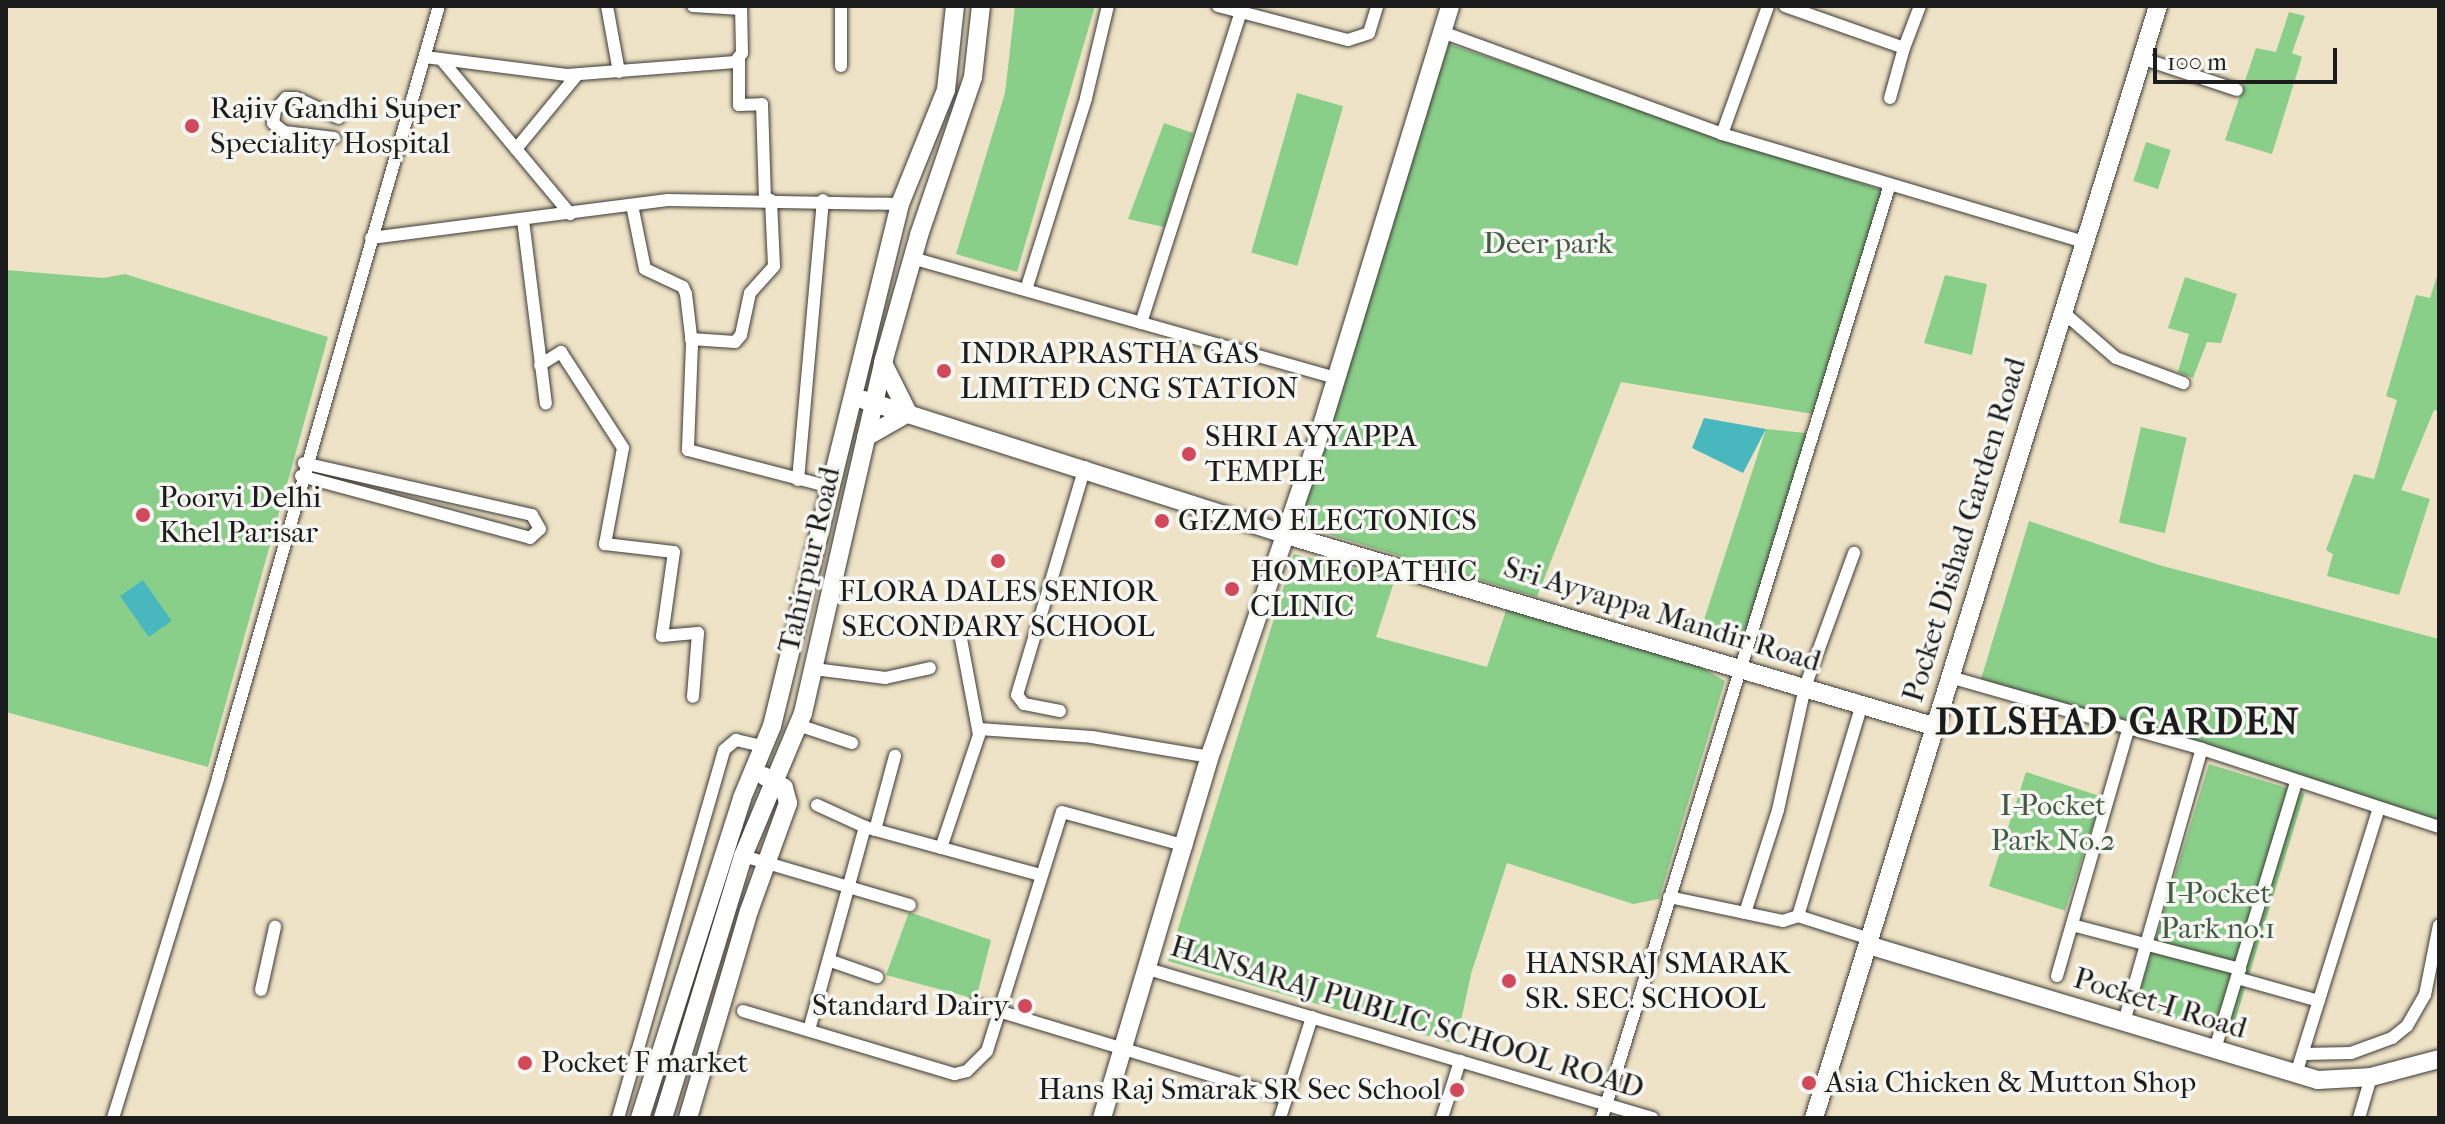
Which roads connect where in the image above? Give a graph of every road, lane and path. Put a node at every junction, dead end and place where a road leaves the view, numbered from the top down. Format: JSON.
{"nodes":[{"id":1,"x":439,"y":6,"type":"edge"},
{"id":2,"x":607,"y":6,"type":"edge"},
{"id":3,"x":693,"y":6,"type":"edge"},
{"id":4,"x":841,"y":6,"type":"edge"},
{"id":5,"x":955,"y":6,"type":"edge"},
{"id":6,"x":981,"y":6,"type":"edge"},
{"id":7,"x":1108,"y":6,"type":"edge"},
{"id":8,"x":1218,"y":6,"type":"edge"},
{"id":9,"x":1377,"y":6,"type":"edge"},
{"id":10,"x":1450,"y":6,"type":"edge"},
{"id":11,"x":1768,"y":6,"type":"edge"},
{"id":12,"x":1785,"y":6,"type":"edge"},
{"id":13,"x":1920,"y":6,"type":"edge"},
{"id":14,"x":2158,"y":6,"type":"edge"},
{"id":15,"x":741,"y":8,"type":"edge"},
{"id":16,"x":1242,"y":9,"type":"edge"},
{"id":17,"x":1442,"y":32,"type":"junction"},
{"id":18,"x":1904,"y":48,"type":"junction"},
{"id":19,"x":425,"y":57,"type":"junction"},
{"id":20,"x":2141,"y":58,"type":"junction"},
{"id":21,"x":441,"y":59,"type":"junction"},
{"id":22,"x":739,"y":59,"type":"junction"},
{"id":23,"x":841,"y":66,"type":"dead end"},
{"id":24,"x":619,"y":72,"type":"junction"},
{"id":25,"x":577,"y":75,"type":"junction"},
{"id":26,"x":2237,"y":90,"type":"dead end"},
{"id":27,"x":1890,"y":98,"type":"dead end"},
{"id":28,"x":339,"y":118,"type":"dead end"},
{"id":29,"x":1722,"y":134,"type":"junction"},
{"id":30,"x":334,"y":138,"type":"dead end"},
{"id":31,"x":516,"y":149,"type":"junction"},
{"id":32,"x":1890,"y":184,"type":"junction"},
{"id":33,"x":768,"y":200,"type":"junction"},
{"id":34,"x":823,"y":200,"type":"junction"},
{"id":35,"x":900,"y":204,"type":"junction"},
{"id":36,"x":632,"y":205,"type":"junction"},
{"id":37,"x":570,"y":214,"type":"junction"},
{"id":38,"x":523,"y":220,"type":"junction"},
{"id":39,"x":371,"y":238,"type":"junction"},
{"id":40,"x":2084,"y":242,"type":"junction"},
{"id":41,"x":912,"y":258,"type":"junction"},
{"id":42,"x":1026,"y":290,"type":"junction"},
{"id":43,"x":2063,"y":312,"type":"junction"},
{"id":44,"x":1141,"y":323,"type":"junction"},
{"id":45,"x":691,"y":339,"type":"junction"},
{"id":46,"x":883,"y":363,"type":"junction"},
{"id":47,"x":540,"y":365,"type":"junction"},
{"id":48,"x":1335,"y":378,"type":"junction"},
{"id":49,"x":2183,"y":383,"type":"dead end"},
{"id":50,"x":852,"y":396,"type":"junction"},
{"id":51,"x":874,"y":403,"type":"junction"},
{"id":52,"x":546,"y":404,"type":"dead end"},
{"id":53,"x":908,"y":413,"type":"junction"},
{"id":54,"x":866,"y":437,"type":"junction"},
{"id":55,"x":1085,"y":467,"type":"junction"},
{"id":56,"x":303,"y":470,"type":"junction"},
{"id":57,"x":798,"y":480,"type":"junction"},
{"id":58,"x":830,"y":487,"type":"junction"},
{"id":59,"x":1283,"y":534,"type":"junction"},
{"id":60,"x":1854,"y":553,"type":"dead end"},
{"id":61,"x":959,"y":628,"type":"dead end"},
{"id":62,"x":1739,"y":667,"type":"junction"},
{"id":63,"x":930,"y":668,"type":"dead end"},
{"id":64,"x":814,"y":669,"type":"junction"},
{"id":65,"x":1950,"y":677,"type":"junction"},
{"id":66,"x":1805,"y":687,"type":"junction"},
{"id":67,"x":693,"y":697,"type":"dead end"},
{"id":68,"x":1862,"y":704,"type":"junction"},
{"id":69,"x":1060,"y":711,"type":"dead end"},
{"id":70,"x":798,"y":725,"type":"junction"},
{"id":71,"x":1933,"y":726,"type":"junction"},
{"id":72,"x":979,"y":729,"type":"junction"},
{"id":73,"x":2128,"y":730,"type":"junction"},
{"id":74,"x":852,"y":743,"type":"dead end"},
{"id":75,"x":766,"y":747,"type":"junction"},
{"id":76,"x":2202,"y":749,"type":"junction"},
{"id":77,"x":895,"y":756,"type":"dead end"},
{"id":78,"x":1210,"y":757,"type":"junction"},
{"id":79,"x":753,"y":773,"type":"junction"},
{"id":80,"x":774,"y":779,"type":"junction"},
{"id":81,"x":2296,"y":782,"type":"junction"},
{"id":82,"x":817,"y":805,"type":"dead end"},
{"id":83,"x":2379,"y":808,"type":"junction"},
{"id":84,"x":2439,"y":827,"type":"edge"},
{"id":85,"x":870,"y":828,"type":"junction"},
{"id":86,"x":1186,"y":846,"type":"junction"},
{"id":87,"x":941,"y":848,"type":"junction"},
{"id":88,"x":743,"y":856,"type":"junction"},
{"id":89,"x":766,"y":864,"type":"junction"},
{"id":90,"x":1040,"y":875,"type":"junction"},
{"id":91,"x":850,"y":890,"type":"junction"},
{"id":92,"x":1669,"y":897,"type":"junction"},
{"id":93,"x":910,"y":905,"type":"dead end"},
{"id":94,"x":1745,"y":913,"type":"junction"},
{"id":95,"x":1798,"y":916,"type":"junction"},
{"id":96,"x":2072,"y":925,"type":"junction"},
{"id":97,"x":2439,"y":925,"type":"edge"},
{"id":98,"x":275,"y":927,"type":"dead end"},
{"id":99,"x":1869,"y":942,"type":"junction"},
{"id":100,"x":2145,"y":944,"type":"junction"},
{"id":101,"x":831,"y":961,"type":"junction"},
{"id":102,"x":1148,"y":969,"type":"junction"},
{"id":103,"x":2239,"y":973,"type":"junction"},
{"id":104,"x":2057,"y":976,"type":"dead end"},
{"id":105,"x":877,"y":977,"type":"dead end"},
{"id":106,"x":261,"y":990,"type":"dead end"},
{"id":107,"x":2319,"y":1001,"type":"junction"},
{"id":108,"x":975,"y":1004,"type":"dead end"},
{"id":109,"x":996,"y":1010,"type":"junction"},
{"id":110,"x":743,"y":1011,"type":"dead end"},
{"id":111,"x":1312,"y":1017,"type":"junction"},
{"id":112,"x":2124,"y":1022,"type":"junction"},
{"id":113,"x":809,"y":1030,"type":"junction"},
{"id":114,"x":1125,"y":1045,"type":"junction"},
{"id":115,"x":2215,"y":1049,"type":"junction"},
{"id":116,"x":2303,"y":1054,"type":"junction"},
{"id":117,"x":2439,"y":1059,"type":"edge"},
{"id":118,"x":1460,"y":1061,"type":"junction"},
{"id":119,"x":2296,"y":1074,"type":"junction"},
{"id":120,"x":2371,"y":1077,"type":"junction"},
{"id":121,"x":1286,"y":1098,"type":"junction"},
{"id":122,"x":1606,"y":1104,"type":"junction"},
{"id":123,"x":643,"y":1109,"type":"edge"},
{"id":124,"x":665,"y":1112,"type":"edge"},
{"id":125,"x":113,"y":1118,"type":"edge"},
{"id":126,"x":618,"y":1118,"type":"edge"},
{"id":127,"x":688,"y":1118,"type":"edge"},
{"id":128,"x":1102,"y":1118,"type":"edge"},
{"id":129,"x":1280,"y":1118,"type":"edge"},
{"id":130,"x":1442,"y":1118,"type":"edge"},
{"id":131,"x":1602,"y":1118,"type":"edge"},
{"id":132,"x":1652,"y":1118,"type":"edge"},
{"id":133,"x":1814,"y":1118,"type":"edge"},
{"id":134,"x":2359,"y":1118,"type":"edge"}],
"edges":[{"from":1,"to":19,"type":"street"},
{"from":2,"to":24,"type":"street"},
{"from":3,"to":15,"type":"street"},
{"from":4,"to":23,"type":"street"},
{"from":5,"to":35,"type":"street","name":"Tahirpur Road"},
{"from":6,"to":41,"type":"street","name":"Tahirpur Road"},
{"from":7,"to":42,"type":"street"},
{"from":8,"to":16,"type":"street"},
{"from":9,"to":16,"type":"street"},
{"from":10,"to":17,"type":"street"},
{"from":11,"to":29,"type":"street"},
{"from":12,"to":18,"type":"street"},
{"from":13,"to":18,"type":"street"},
{"from":14,"to":20,"type":"street","name":"Pocket Dishad Garden Road"},
{"from":15,"to":22,"type":"street"},
{"from":16,"to":44,"type":"street"},
{"from":17,"to":29,"type":"street"},
{"from":17,"to":48,"type":"street"},
{"from":18,"to":27,"type":"street"},
{"from":19,"to":21,"type":"street"},
{"from":19,"to":39,"type":"street"},
{"from":20,"to":26,"type":"street"},
{"from":20,"to":40,"type":"street","name":"Pocket Dishad Garden Road"},
{"from":21,"to":25,"type":"street"},
{"from":21,"to":31,"type":"street"},
{"from":22,"to":24,"type":"street"},
{"from":22,"to":33,"type":"street"},
{"from":24,"to":25,"type":"street"},
{"from":25,"to":31,"type":"street"},
{"from":28,"to":30,"type":"street"},
{"from":29,"to":32,"type":"street"},
{"from":31,"to":37,"type":"street"},
{"from":32,"to":40,"type":"street"},
{"from":32,"to":62,"type":"street"},
{"from":33,"to":34,"type":"street"},
{"from":33,"to":36,"type":"street"},
{"from":33,"to":45,"type":"street"},
{"from":34,"to":35,"type":"street"},
{"from":34,"to":57,"type":"street"},
{"from":35,"to":50,"type":"street","name":"Tahirpur Road"},
{"from":36,"to":37,"type":"street"},
{"from":36,"to":45,"type":"street"},
{"from":37,"to":38,"type":"street"},
{"from":38,"to":39,"type":"street"},
{"from":38,"to":47,"type":"street"},
{"from":39,"to":56,"type":"street"},
{"from":40,"to":43,"type":"street","name":"Pocket Dishad Garden Road"},
{"from":41,"to":42,"type":"street"},
{"from":41,"to":46,"type":"street","name":"Tahirpur Road"},
{"from":42,"to":44,"type":"street"},
{"from":43,"to":49,"type":"street"},
{"from":43,"to":65,"type":"street","name":"Pocket Dishad Garden Road"},
{"from":44,"to":48,"type":"street"},
{"from":45,"to":57,"type":"street"},
{"from":46,"to":51,"type":"street","name":"Tahirpur Road"},
{"from":46,"to":53,"type":"street"},
{"from":47,"to":52,"type":"street"},
{"from":47,"to":67,"type":"street"},
{"from":48,"to":59,"type":"street"},
{"from":50,"to":51,"type":"street","name":"Sri Ayyappa Mandir Road"},
{"from":50,"to":58,"type":"street","name":"Tahirpur Road"},
{"from":51,"to":53,"type":"street","name":"Sri Ayyappa Mandir Road"},
{"from":51,"to":54,"type":"street","name":"Tahirpur Road"},
{"from":53,"to":54,"type":"street"},
{"from":53,"to":55,"type":"street","name":"Sri Ayyappa Mandir Road"},
{"from":54,"to":64,"type":"street","name":"Tahirpur Road"},
{"from":55,"to":59,"type":"street","name":"Sri Ayyappa Mandir Road"},
{"from":55,"to":69,"type":"street"},
{"from":56,"to":56,"type":"street"},
{"from":56,"to":125,"type":"street"},
{"from":57,"to":58,"type":"street"},
{"from":58,"to":75,"type":"street","name":"Tahirpur Road"},
{"from":59,"to":62,"type":"street","name":"Sri Ayyappa Mandir Road"},
{"from":59,"to":78,"type":"street"},
{"from":60,"to":66,"type":"street"},
{"from":61,"to":72,"type":"street"},
{"from":62,"to":66,"type":"street","name":"Sri Ayyappa Mandir Road"},
{"from":62,"to":92,"type":"street"},
{"from":63,"to":64,"type":"street"},
{"from":64,"to":70,"type":"street","name":"Tahirpur Road"},
{"from":65,"to":71,"type":"street","name":"Pocket Dishad Garden Road"},
{"from":65,"to":73,"type":"street"},
{"from":66,"to":68,"type":"street","name":"Sri Ayyappa Mandir Road"},
{"from":66,"to":94,"type":"street"},
{"from":68,"to":71,"type":"street","name":"Sri Ayyappa Mandir Road"},
{"from":68,"to":95,"type":"street"},
{"from":70,"to":74,"type":"street"},
{"from":70,"to":80,"type":"street","name":"Tahirpur Road"},
{"from":71,"to":99,"type":"street","name":"Pocket Dishad Garden Road"},
{"from":72,"to":78,"type":"street"},
{"from":72,"to":87,"type":"street"},
{"from":73,"to":76,"type":"street"},
{"from":73,"to":96,"type":"street"},
{"from":75,"to":79,"type":"street","name":"Tahirpur Road"},
{"from":75,"to":126,"type":"street"},
{"from":76,"to":81,"type":"street"},
{"from":76,"to":100,"type":"street"},
{"from":77,"to":85,"type":"street"},
{"from":78,"to":86,"type":"street"},
{"from":79,"to":80,"type":"street"},
{"from":79,"to":123,"type":"street","name":"Tahirpur Road"},
{"from":80,"to":88,"type":"street","name":"Tahirpur Road"},
{"from":80,"to":89,"type":"street"},
{"from":81,"to":83,"type":"street"},
{"from":81,"to":103,"type":"street"},
{"from":82,"to":85,"type":"street"},
{"from":83,"to":84,"type":"street"},
{"from":83,"to":107,"type":"street"},
{"from":85,"to":87,"type":"street"},
{"from":85,"to":91,"type":"street"},
{"from":86,"to":90,"type":"street"},
{"from":86,"to":102,"type":"street"},
{"from":87,"to":90,"type":"street"},
{"from":88,"to":89,"type":"street"},
{"from":88,"to":124,"type":"street","name":"Tahirpur Road"},
{"from":89,"to":91,"type":"street"},
{"from":89,"to":127,"type":"street"},
{"from":90,"to":109,"type":"street"},
{"from":91,"to":93,"type":"street"},
{"from":91,"to":101,"type":"street"},
{"from":92,"to":94,"type":"street"},
{"from":92,"to":122,"type":"street"},
{"from":94,"to":95,"type":"street"},
{"from":95,"to":99,"type":"street"},
{"from":96,"to":100,"type":"street"},
{"from":96,"to":104,"type":"street"},
{"from":97,"to":116,"type":"street"},
{"from":98,"to":106,"type":"street"},
{"from":99,"to":112,"type":"street","name":"Pocket-I Road"},
{"from":99,"to":133,"type":"street","name":"Pocket Dishad Garden Road"},
{"from":100,"to":103,"type":"street"},
{"from":100,"to":112,"type":"street"},
{"from":101,"to":105,"type":"street"},
{"from":101,"to":113,"type":"street"},
{"from":102,"to":111,"type":"street","name":"HANSARAJ PUBLIC SCHOOL ROAD"},
{"from":102,"to":114,"type":"street"},
{"from":103,"to":107,"type":"street"},
{"from":103,"to":115,"type":"street"},
{"from":107,"to":116,"type":"street"},
{"from":108,"to":109,"type":"street"},
{"from":109,"to":113,"type":"street"},
{"from":109,"to":114,"type":"street"},
{"from":110,"to":113,"type":"street"},
{"from":111,"to":118,"type":"street","name":"HANSARAJ PUBLIC SCHOOL ROAD"},
{"from":111,"to":121,"type":"street"},
{"from":112,"to":115,"type":"street","name":"Pocket-I Road"},
{"from":114,"to":121,"type":"street"},
{"from":114,"to":128,"type":"street"},
{"from":115,"to":119,"type":"street","name":"Pocket-I Road"},
{"from":116,"to":119,"type":"street"},
{"from":117,"to":120,"type":"street","name":"Pocket-I Road"},
{"from":118,"to":122,"type":"street","name":"HANSARAJ PUBLIC SCHOOL ROAD"},
{"from":118,"to":130,"type":"street"},
{"from":119,"to":120,"type":"street","name":"Pocket-I Road"},
{"from":120,"to":134,"type":"street"},
{"from":121,"to":129,"type":"street"},
{"from":122,"to":131,"type":"street"},
{"from":122,"to":132,"type":"street","name":"HANSARAJ PUBLIC SCHOOL ROAD"},
{"from":123,"to":124,"type":"street"}]}
